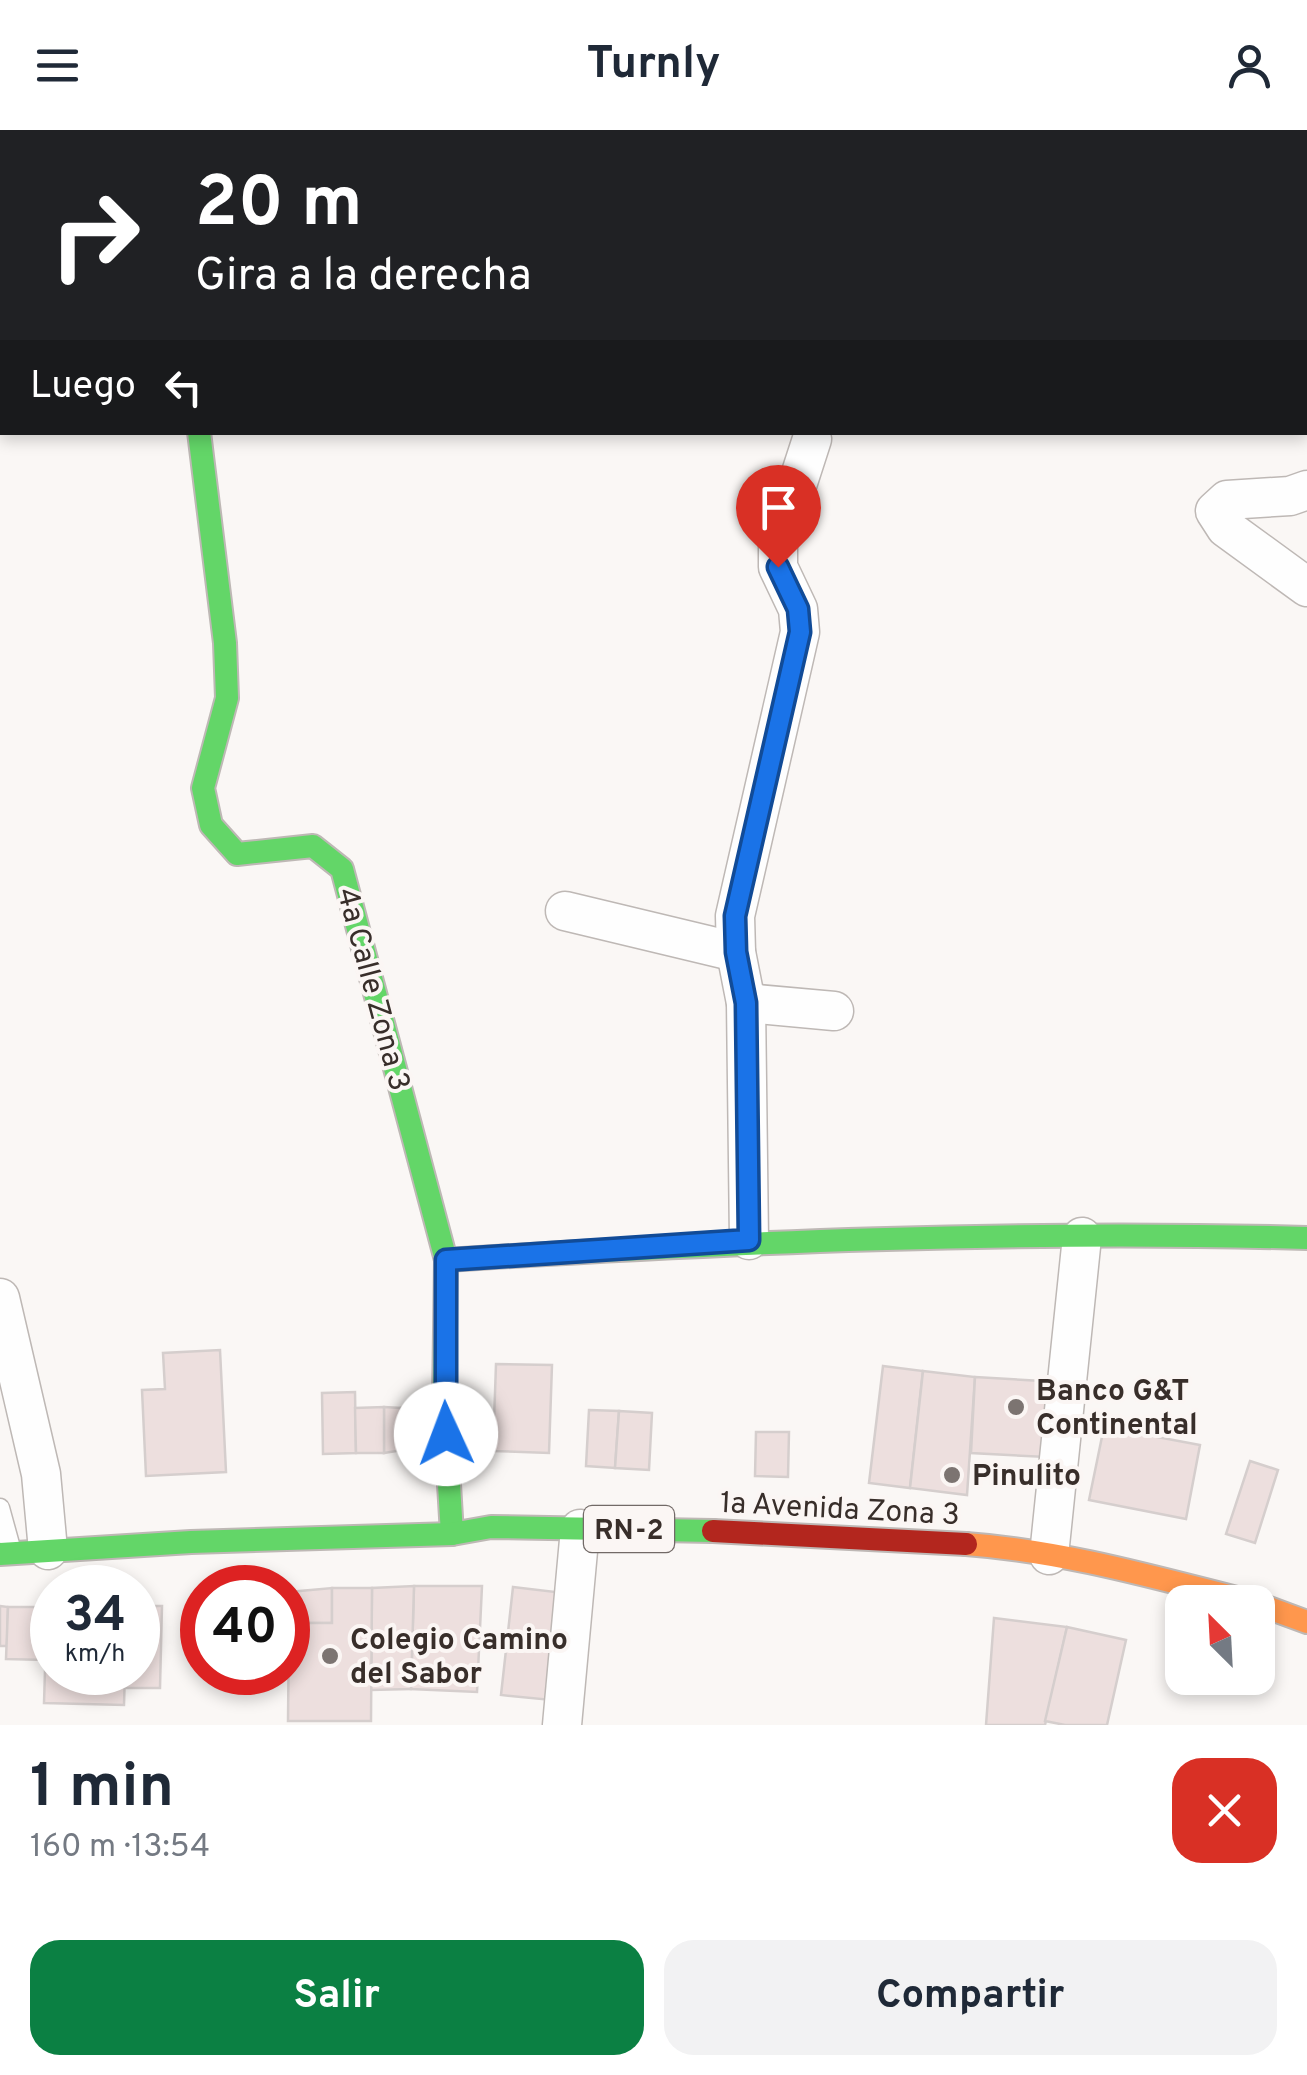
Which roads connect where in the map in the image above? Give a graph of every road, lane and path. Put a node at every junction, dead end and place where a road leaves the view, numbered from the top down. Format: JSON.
{"nodes":[{"id":1,"x":199,"y":435,"type":"edge"},
{"id":2,"x":812,"y":439,"type":"dead end"},
{"id":3,"x":1307,"y":490,"type":"edge"},
{"id":4,"x":1307,"y":587,"type":"edge"},
{"id":5,"x":565,"y":911,"type":"dead end"},
{"id":6,"x":736,"y":952,"type":"junction"},
{"id":7,"x":746,"y":1003,"type":"junction"},
{"id":8,"x":834,"y":1011,"type":"dead end"},
{"id":9,"x":1082,"y":1236,"type":"junction"},
{"id":10,"x":1307,"y":1238,"type":"edge"},
{"id":11,"x":749,"y":1240,"type":"junction"},
{"id":12,"x":446,"y":1260,"type":"junction"},
{"id":13,"x":0,"y":1298,"type":"edge"},
{"id":14,"x":0,"y":1508,"type":"edge"},
{"id":15,"x":580,"y":1529,"type":"junction"},
{"id":16,"x":452,"y":1534,"type":"junction"},
{"id":17,"x":20,"y":1553,"type":"edge"},
{"id":18,"x":1050,"y":1555,"type":"junction"},
{"id":19,"x":1183,"y":1585,"type":"edge"},
{"id":20,"x":1275,"y":1610,"type":"edge"},
{"id":21,"x":1307,"y":1622,"type":"edge"},
{"id":22,"x":562,"y":1725,"type":"edge"}],
"edges":[{"from":1,"to":12,"type":"street","name":"4a Calle Zona 3"},
{"from":2,"to":6,"type":"street"},
{"from":3,"to":4,"type":"street"},
{"from":5,"to":6,"type":"street"},
{"from":6,"to":7,"type":"street"},
{"from":7,"to":8,"type":"street"},
{"from":7,"to":11,"type":"street"},
{"from":9,"to":10,"type":"street"},
{"from":9,"to":11,"type":"street"},
{"from":9,"to":18,"type":"street"},
{"from":11,"to":12,"type":"street"},
{"from":12,"to":16,"type":"street","name":"4a Calle Zona 3"},
{"from":13,"to":17,"type":"street"},
{"from":14,"to":17,"type":"lane"},
{"from":15,"to":16,"type":"street","name":"1a Avenida Zona 3","number":"RN-2"},
{"from":15,"to":18,"type":"street","name":"1a Avenida Zona 3","number":"RN-2"},
{"from":15,"to":22,"type":"street"},
{"from":16,"to":17,"type":"street","name":"1a Avenida Zona 3","number":"RN-2"},
{"from":18,"to":19,"type":"street","name":"1a Avenida Zona 3","number":"RN-2"},
{"from":20,"to":21,"type":"street","name":"1a Avenida Zona 3","number":"RN-2"}]}
